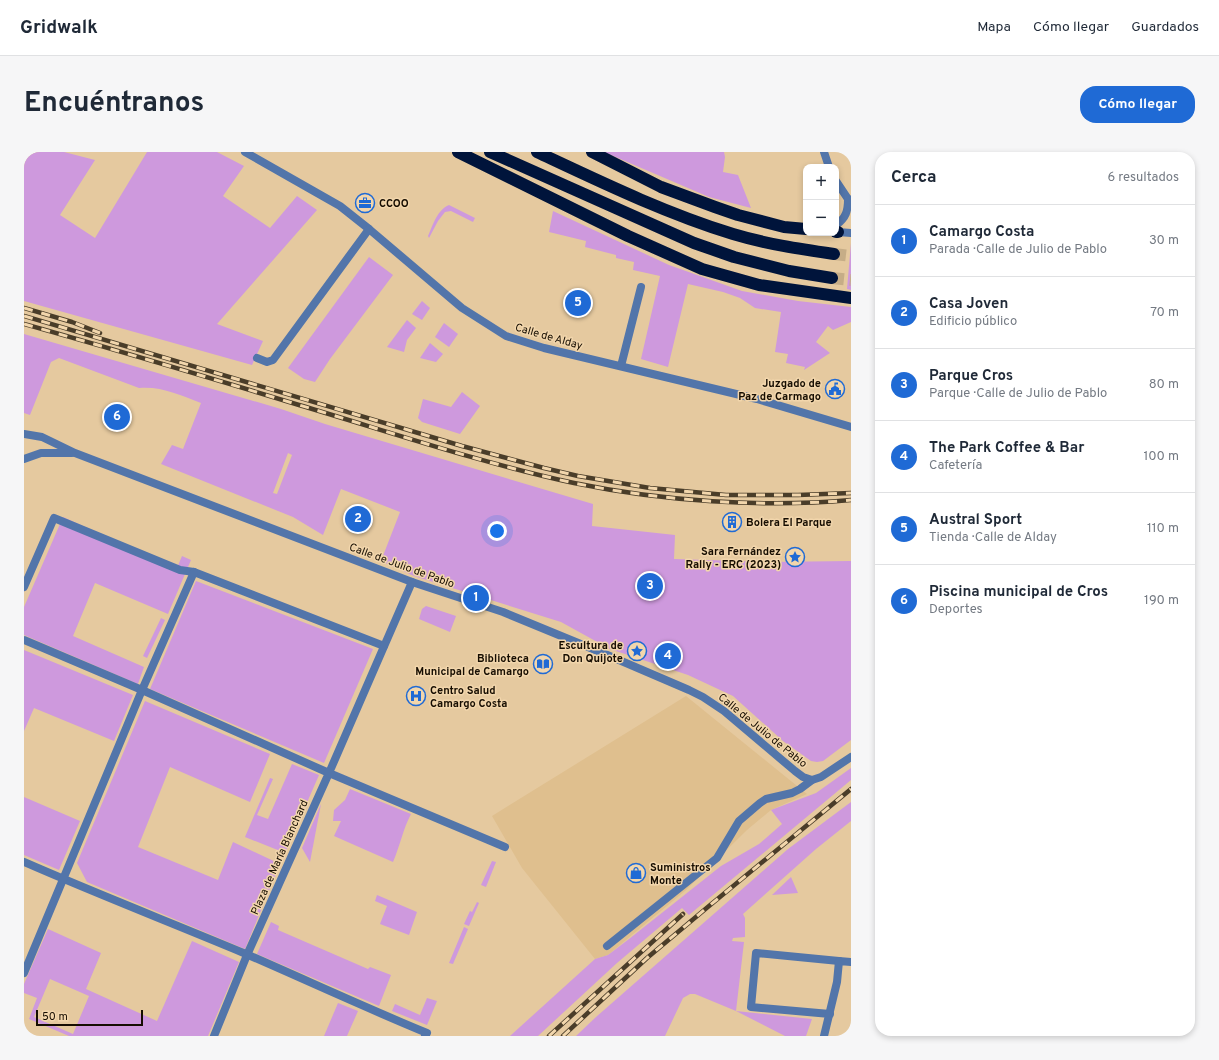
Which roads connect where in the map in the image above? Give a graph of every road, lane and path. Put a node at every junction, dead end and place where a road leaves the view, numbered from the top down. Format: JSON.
{"nodes":[{"id":1,"x":245,"y":152,"type":"edge"},
{"id":2,"x":458,"y":152,"type":"edge"},
{"id":3,"x":490,"y":152,"type":"edge"},
{"id":4,"x":536,"y":152,"type":"edge"},
{"id":5,"x":592,"y":152,"type":"edge"},
{"id":6,"x":824,"y":152,"type":"edge"},
{"id":7,"x":828,"y":164,"type":"edge"},
{"id":8,"x":839,"y":186,"type":"edge"},
{"id":9,"x":849,"y":201,"type":"edge"},
{"id":10,"x":839,"y":226,"type":"edge"},
{"id":11,"x":369,"y":229,"type":"junction"},
{"id":12,"x":803,"y":229,"type":"edge"},
{"id":13,"x":839,"y":230,"type":"edge"},
{"id":14,"x":851,"y":233,"type":"edge"},
{"id":15,"x":834,"y":254,"type":"tunnel mouth"},
{"id":16,"x":832,"y":278,"type":"tunnel mouth"},
{"id":17,"x":641,"y":287,"type":"dead end"},
{"id":18,"x":851,"y":298,"type":"edge"},
{"id":19,"x":257,"y":358,"type":"dead end"},
{"id":20,"x":621,"y":366,"type":"junction"},
{"id":21,"x":851,"y":426,"type":"edge"},
{"id":22,"x":24,"y":434,"type":"edge"},
{"id":23,"x":75,"y":453,"type":"junction"},
{"id":24,"x":24,"y":458,"type":"edge"},
{"id":25,"x":194,"y":572,"type":"junction"},
{"id":26,"x":412,"y":582,"type":"junction"},
{"id":27,"x":24,"y":587,"type":"edge"},
{"id":28,"x":24,"y":640,"type":"edge"},
{"id":29,"x":384,"y":646,"type":"junction"},
{"id":30,"x":142,"y":690,"type":"junction"},
{"id":31,"x":851,"y":757,"type":"edge"},
{"id":32,"x":329,"y":773,"type":"junction"},
{"id":33,"x":812,"y":780,"type":"junction"},
{"id":34,"x":505,"y":848,"type":"dead end"},
{"id":35,"x":24,"y":862,"type":"edge"},
{"id":36,"x":63,"y":880,"type":"junction"},
{"id":37,"x":607,"y":946,"type":"dead end"},
{"id":38,"x":247,"y":955,"type":"junction"},
{"id":39,"x":840,"y":961,"type":"junction"},
{"id":40,"x":851,"y":962,"type":"edge"},
{"id":41,"x":24,"y":973,"type":"edge"},
{"id":42,"x":830,"y":1014,"type":"junction"},
{"id":43,"x":214,"y":1036,"type":"edge"},
{"id":44,"x":426,"y":1036,"type":"edge"},
{"id":45,"x":824,"y":1036,"type":"edge"}],
"edges":[{"from":1,"to":11,"type":"street","name":"Calle de Alday"},
{"from":2,"to":18,"type":"highway"},
{"from":3,"to":16,"type":"highway"},
{"from":4,"to":15,"type":"highway"},
{"from":5,"to":12,"type":"highway"},
{"from":6,"to":7,"type":"street"},
{"from":8,"to":9,"type":"street"},
{"from":9,"to":10,"type":"street"},
{"from":11,"to":19,"type":"street"},
{"from":11,"to":20,"type":"street","name":"Calle de Alday"},
{"from":13,"to":14,"type":"street"},
{"from":17,"to":20,"type":"street"},
{"from":20,"to":21,"type":"street","name":"Calle de Alday"},
{"from":22,"to":23,"type":"street","name":"Calle de Julio de Pablo"},
{"from":23,"to":24,"type":"street","name":"Calle de Julio de Pablo"},
{"from":23,"to":26,"type":"street","name":"Calle de Julio de Pablo"},
{"from":25,"to":27,"type":"street"},
{"from":25,"to":29,"type":"street"},
{"from":25,"to":30,"type":"street"},
{"from":26,"to":29,"type":"street","name":"Plaza de María Blanchard"},
{"from":26,"to":33,"type":"street","name":"Calle de Julio de Pablo"},
{"from":28,"to":30,"type":"street"},
{"from":29,"to":32,"type":"street","name":"Plaza de María Blanchard"},
{"from":30,"to":32,"type":"street"},
{"from":30,"to":36,"type":"street"},
{"from":31,"to":33,"type":"street"},
{"from":32,"to":34,"type":"street"},
{"from":32,"to":38,"type":"street","name":"Plaza de María Blanchard"},
{"from":33,"to":37,"type":"street"},
{"from":35,"to":36,"type":"street"},
{"from":36,"to":38,"type":"street"},
{"from":36,"to":41,"type":"street"},
{"from":38,"to":43,"type":"street","name":"Plaza de María Blanchard"},
{"from":38,"to":44,"type":"street"},
{"from":39,"to":40,"type":"street"},
{"from":39,"to":42,"type":"street"},
{"from":39,"to":42,"type":"street"},
{"from":42,"to":45,"type":"street"}]}
